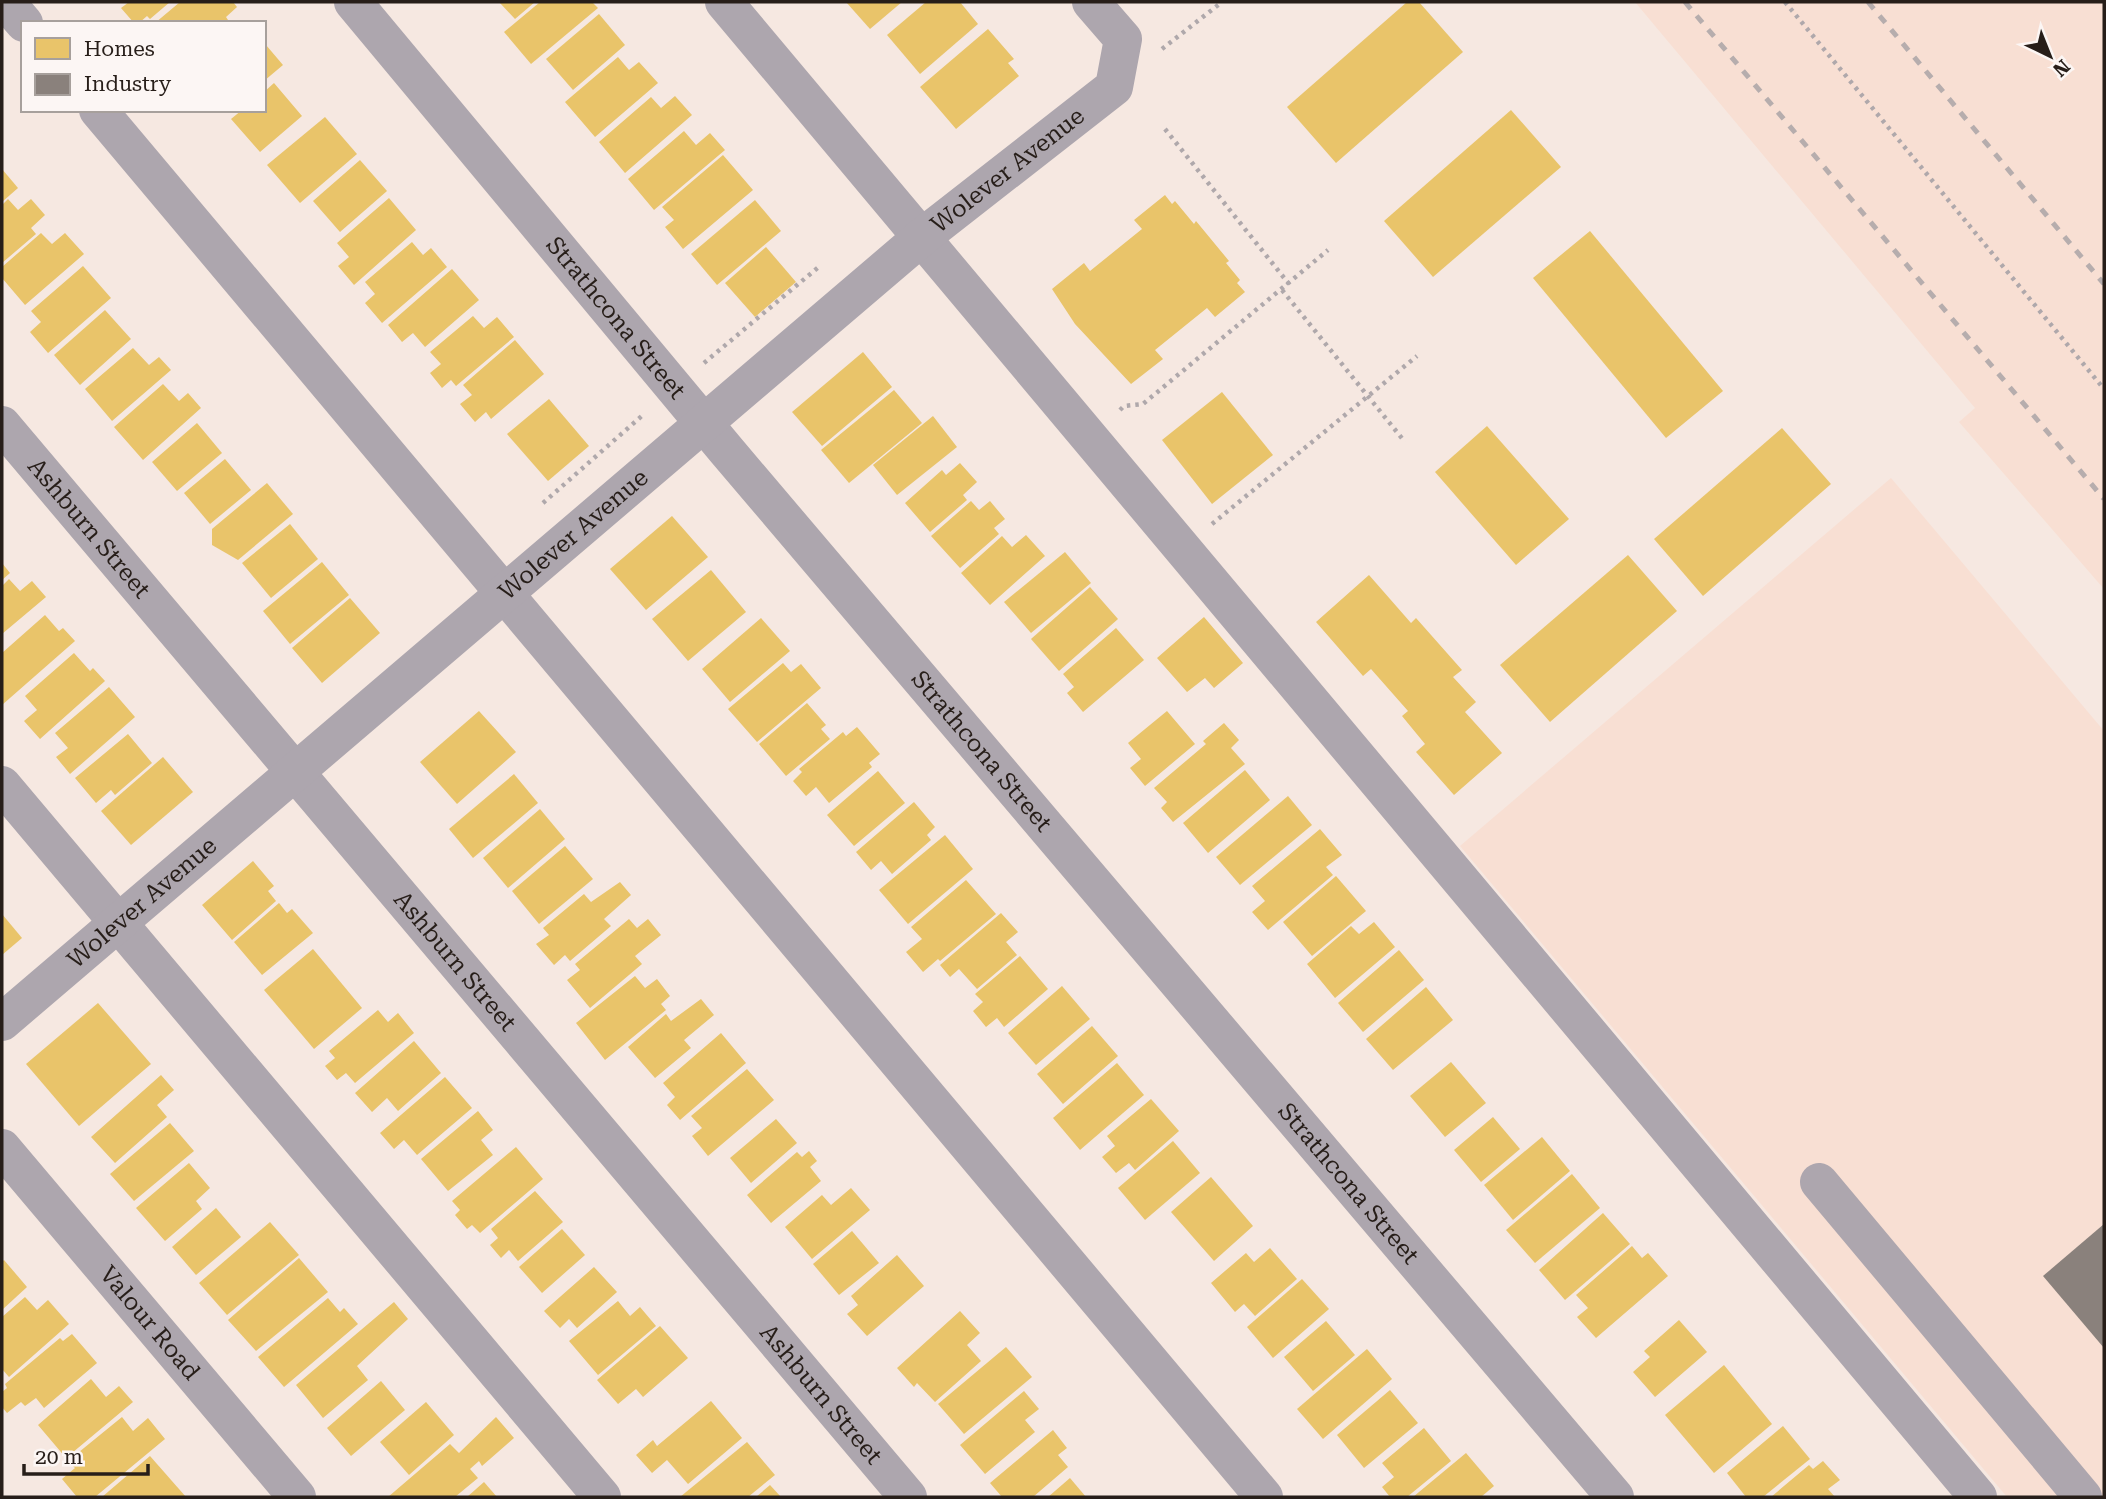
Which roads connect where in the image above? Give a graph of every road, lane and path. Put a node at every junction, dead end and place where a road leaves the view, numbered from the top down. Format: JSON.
{"nodes":[{"id":1,"x":6,"y":2,"type":"edge"},
{"id":2,"x":353,"y":2,"type":"edge"},
{"id":3,"x":724,"y":2,"type":"edge"},
{"id":4,"x":1091,"y":2,"type":"edge"},
{"id":5,"x":1222,"y":2,"type":"edge"},
{"id":6,"x":1785,"y":2,"type":"edge"},
{"id":7,"x":22,"y":21,"type":"edge"},
{"id":8,"x":1114,"y":87,"type":"junction"},
{"id":9,"x":99,"y":112,"type":"edge"},
{"id":10,"x":1165,"y":129,"type":"dead end"},
{"id":11,"x":922,"y":237,"type":"junction"},
{"id":12,"x":1328,"y":250,"type":"dead end"},
{"id":13,"x":1289,"y":284,"type":"junction"},
{"id":14,"x":1282,"y":290,"type":"junction"},
{"id":15,"x":1417,"y":356,"type":"dead end"},
{"id":16,"x":2104,"y":389,"type":"edge"},
{"id":17,"x":1367,"y":396,"type":"junction"},
{"id":18,"x":705,"y":424,"type":"junction"},
{"id":19,"x":2,"y":425,"type":"edge"},
{"id":20,"x":1080,"y":427,"type":"junction"},
{"id":21,"x":1405,"y":442,"type":"dead end"},
{"id":22,"x":1182,"y":549,"type":"junction"},
{"id":23,"x":504,"y":592,"type":"junction"},
{"id":24,"x":295,"y":773,"type":"junction"},
{"id":25,"x":2,"y":785,"type":"edge"},
{"id":26,"x":119,"y":924,"type":"junction"},
{"id":27,"x":2,"y":1022,"type":"edge"},
{"id":28,"x":2,"y":1148,"type":"edge"},
{"id":29,"x":1819,"y":1182,"type":"dead end"},
{"id":30,"x":297,"y":1497,"type":"edge"},
{"id":31,"x":602,"y":1497,"type":"edge"},
{"id":32,"x":908,"y":1497,"type":"edge"},
{"id":33,"x":1264,"y":1497,"type":"edge"},
{"id":34,"x":1615,"y":1497,"type":"edge"},
{"id":35,"x":1978,"y":1497,"type":"edge"},
{"id":36,"x":2083,"y":1497,"type":"edge"}],
"edges":[{"from":1,"to":7,"type":"street"},
{"from":2,"to":18,"type":"street","name":"Strathcona Street"},
{"from":3,"to":11,"type":"street"},
{"from":4,"to":8,"type":"street"},
{"from":5,"to":8,"type":"path"},
{"from":6,"to":16,"type":"path"},
{"from":8,"to":11,"type":"street","name":"Wolever Avenue"},
{"from":9,"to":23,"type":"street"},
{"from":10,"to":13,"type":"path"},
{"from":11,"to":18,"type":"street","name":"Wolever Avenue"},
{"from":11,"to":20,"type":"street"},
{"from":12,"to":13,"type":"path"},
{"from":13,"to":14,"type":"path"},
{"from":14,"to":17,"type":"path"},
{"from":14,"to":20,"type":"path"},
{"from":15,"to":17,"type":"path"},
{"from":17,"to":21,"type":"path"},
{"from":17,"to":22,"type":"path"},
{"from":18,"to":23,"type":"street","name":"Wolever Avenue"},
{"from":18,"to":34,"type":"street","name":"Strathcona Street"},
{"from":19,"to":24,"type":"street","name":"Ashburn Street"},
{"from":20,"to":22,"type":"street"},
{"from":22,"to":35,"type":"street"},
{"from":23,"to":24,"type":"street","name":"Wolever Avenue"},
{"from":23,"to":33,"type":"street"},
{"from":24,"to":26,"type":"street","name":"Wolever Avenue"},
{"from":24,"to":32,"type":"street","name":"Ashburn Street"},
{"from":25,"to":26,"type":"street"},
{"from":26,"to":27,"type":"street","name":"Wolever Avenue"},
{"from":26,"to":31,"type":"street"},
{"from":28,"to":30,"type":"street","name":"Valour Road"},
{"from":29,"to":36,"type":"street"}]}
